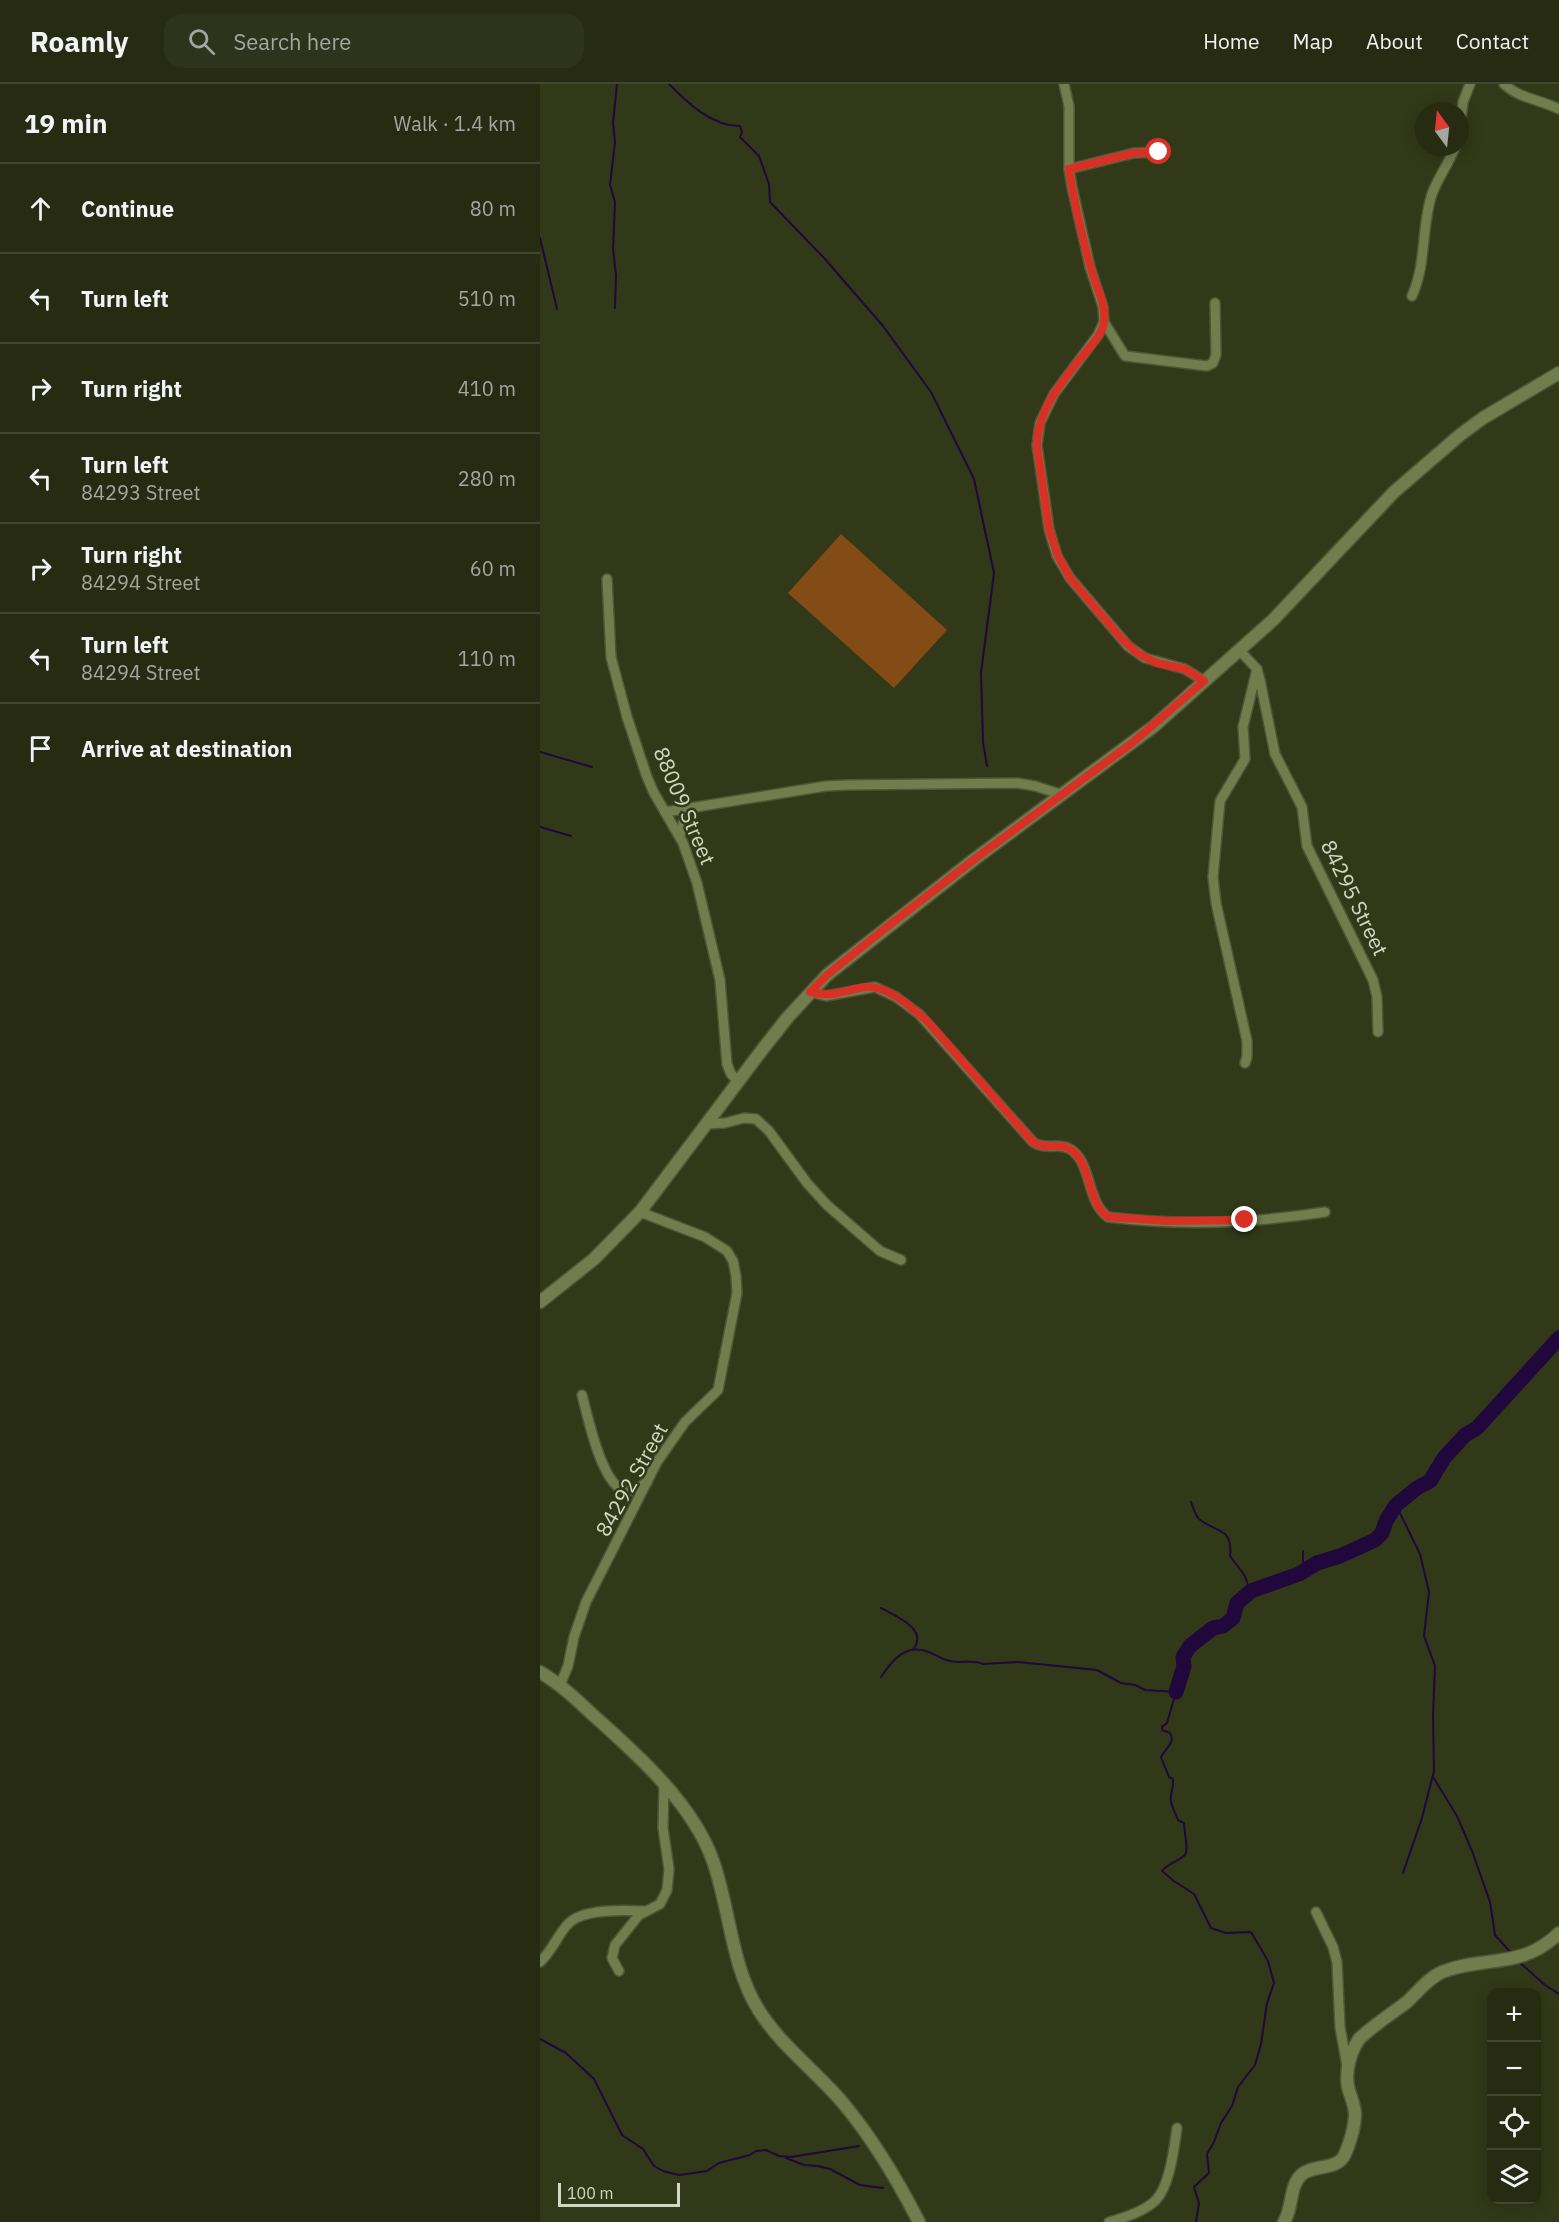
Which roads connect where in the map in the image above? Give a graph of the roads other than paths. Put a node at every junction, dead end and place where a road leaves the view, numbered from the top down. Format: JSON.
{"nodes":[{"id":1,"x":1064,"y":84,"type":"edge"},
{"id":2,"x":1470,"y":84,"type":"edge"},
{"id":3,"x":1504,"y":84,"type":"edge"},
{"id":4,"x":1463,"y":102,"type":"edge"},
{"id":5,"x":1559,"y":109,"type":"edge"},
{"id":6,"x":1159,"y":152,"type":"dead end"},
{"id":7,"x":1451,"y":156,"type":"edge"},
{"id":8,"x":1069,"y":169,"type":"junction"},
{"id":9,"x":1412,"y":296,"type":"dead end"},
{"id":10,"x":1215,"y":303,"type":"dead end"},
{"id":11,"x":1104,"y":322,"type":"junction"},
{"id":12,"x":1559,"y":373,"type":"edge"},
{"id":13,"x":607,"y":579,"type":"dead end"},
{"id":14,"x":1240,"y":651,"type":"junction"},
{"id":15,"x":1257,"y":669,"type":"junction"},
{"id":16,"x":1204,"y":681,"type":"junction"},
{"id":17,"x":1063,"y":795,"type":"junction"},
{"id":18,"x":687,"y":809,"type":"junction"},
{"id":19,"x":665,"y":812,"type":"junction"},
{"id":20,"x":680,"y":835,"type":"junction"},
{"id":21,"x":810,"y":992,"type":"junction"},
{"id":22,"x":1378,"y":1032,"type":"dead end"},
{"id":23,"x":1245,"y":1063,"type":"dead end"},
{"id":24,"x":738,"y":1081,"type":"junction"},
{"id":25,"x":706,"y":1124,"type":"junction"},
{"id":26,"x":640,"y":1212,"type":"junction"},
{"id":27,"x":1325,"y":1212,"type":"dead end"},
{"id":28,"x":901,"y":1260,"type":"dead end"},
{"id":29,"x":540,"y":1302,"type":"edge"},
{"id":30,"x":582,"y":1395,"type":"dead end"},
{"id":31,"x":647,"y":1482,"type":"junction"},
{"id":32,"x":540,"y":1672,"type":"edge"},
{"id":33,"x":560,"y":1685,"type":"junction"},
{"id":34,"x":664,"y":1785,"type":"junction"},
{"id":35,"x":646,"y":1911,"type":"junction"},
{"id":36,"x":1316,"y":1912,"type":"dead end"},
{"id":37,"x":1559,"y":1933,"type":"edge"},
{"id":38,"x":540,"y":1962,"type":"edge"},
{"id":39,"x":619,"y":1971,"type":"dead end"},
{"id":40,"x":1348,"y":2070,"type":"junction"},
{"id":41,"x":1177,"y":2128,"type":"dead end"},
{"id":42,"x":919,"y":2222,"type":"edge"},
{"id":43,"x":1109,"y":2222,"type":"edge"},
{"id":44,"x":1284,"y":2222,"type":"edge"}],
"edges":[{"from":1,"to":8,"type":"street"},
{"from":2,"to":4,"type":"street"},
{"from":3,"to":5,"type":"street"},
{"from":6,"to":8,"type":"street"},
{"from":7,"to":9,"type":"street"},
{"from":8,"to":11,"type":"street"},
{"from":10,"to":11,"type":"street"},
{"from":11,"to":16,"type":"street"},
{"from":12,"to":14,"type":"street"},
{"from":13,"to":19,"type":"street","name":"88009 Street"},
{"from":14,"to":15,"type":"street","name":"84295 Street"},
{"from":14,"to":16,"type":"street"},
{"from":15,"to":22,"type":"street","name":"84295 Street"},
{"from":15,"to":23,"type":"street"},
{"from":16,"to":17,"type":"street"},
{"from":17,"to":18,"type":"street"},
{"from":17,"to":21,"type":"street"},
{"from":18,"to":19,"type":"street"},
{"from":18,"to":20,"type":"street"},
{"from":19,"to":20,"type":"street","name":"88009 Street"},
{"from":20,"to":24,"type":"street","name":"88009 Street"},
{"from":21,"to":24,"type":"street"},
{"from":21,"to":27,"type":"street"},
{"from":24,"to":25,"type":"street"},
{"from":25,"to":26,"type":"street"},
{"from":25,"to":28,"type":"street"},
{"from":26,"to":29,"type":"street"},
{"from":26,"to":31,"type":"street","name":"84292 Street"},
{"from":30,"to":31,"type":"street"},
{"from":31,"to":33,"type":"street","name":"84292 Street"},
{"from":32,"to":33,"type":"street"},
{"from":33,"to":34,"type":"street"},
{"from":34,"to":35,"type":"street"},
{"from":34,"to":42,"type":"street"},
{"from":35,"to":38,"type":"street"},
{"from":35,"to":39,"type":"street"},
{"from":36,"to":40,"type":"street"},
{"from":37,"to":40,"type":"street"},
{"from":40,"to":44,"type":"street"},
{"from":41,"to":43,"type":"street"}]}
